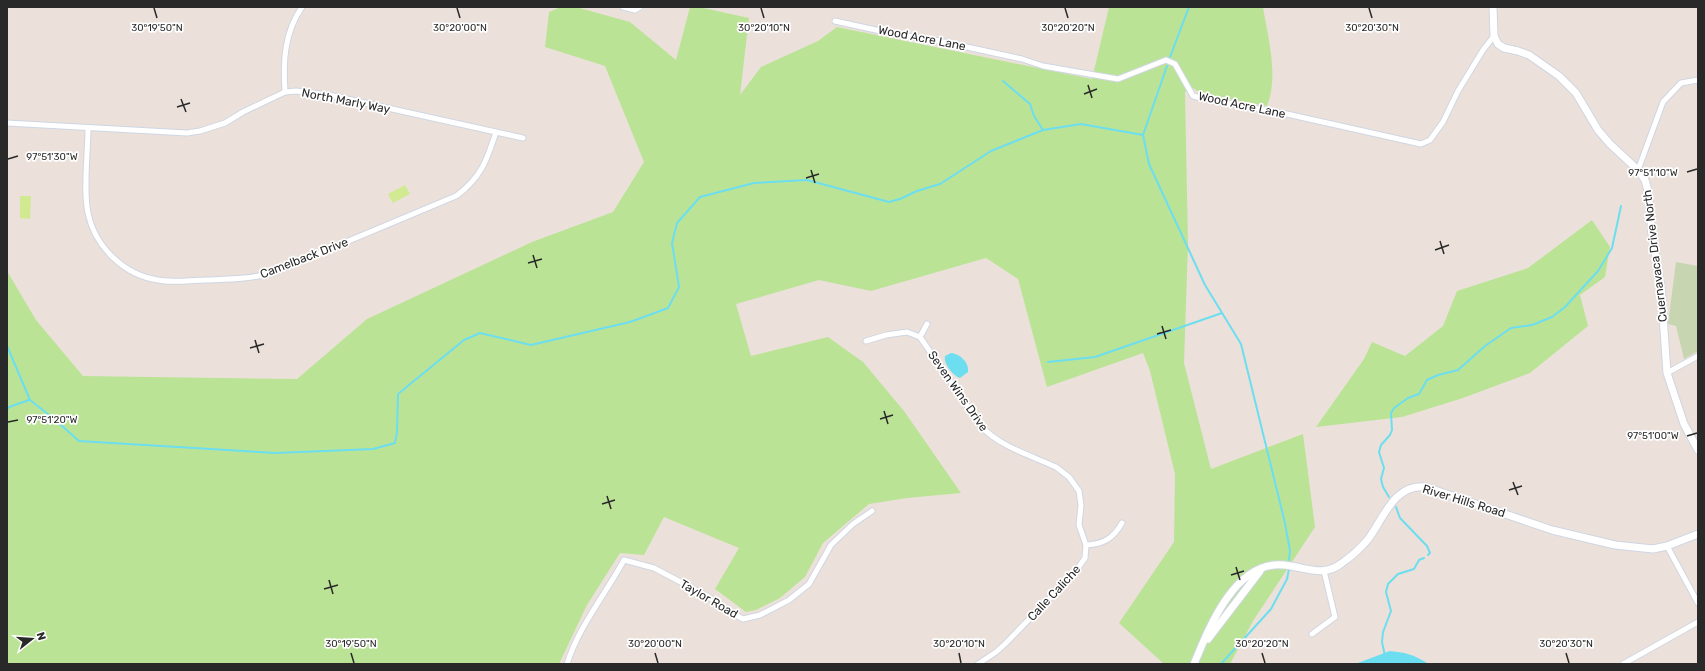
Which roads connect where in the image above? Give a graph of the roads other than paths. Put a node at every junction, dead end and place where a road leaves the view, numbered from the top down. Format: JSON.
{"nodes":[{"id":1,"x":302,"y":7,"type":"edge"},
{"id":2,"x":623,"y":7,"type":"edge"},
{"id":3,"x":640,"y":7,"type":"edge"},
{"id":4,"x":1493,"y":7,"type":"edge"},
{"id":5,"x":835,"y":21,"type":"dead end"},
{"id":6,"x":1494,"y":36,"type":"junction"},
{"id":7,"x":1698,"y":80,"type":"edge"},
{"id":8,"x":285,"y":92,"type":"junction"},
{"id":9,"x":7,"y":123,"type":"edge"},
{"id":10,"x":88,"y":128,"type":"junction"},
{"id":11,"x":496,"y":132,"type":"junction"},
{"id":12,"x":523,"y":138,"type":"dead end"},
{"id":13,"x":1638,"y":170,"type":"junction"},
{"id":14,"x":927,"y":324,"type":"dead end"},
{"id":15,"x":920,"y":337,"type":"junction"},
{"id":16,"x":866,"y":341,"type":"dead end"},
{"id":17,"x":1698,"y":356,"type":"edge"},
{"id":18,"x":1667,"y":373,"type":"junction"},
{"id":19,"x":1698,"y":450,"type":"edge"},
{"id":20,"x":872,"y":511,"type":"dead end"},
{"id":21,"x":1122,"y":523,"type":"dead end"},
{"id":22,"x":1698,"y":534,"type":"edge"},
{"id":23,"x":1086,"y":545,"type":"junction"},
{"id":24,"x":1667,"y":546,"type":"junction"},
{"id":25,"x":1324,"y":571,"type":"junction"},
{"id":26,"x":1698,"y":603,"type":"edge"},
{"id":27,"x":1698,"y":622,"type":"edge"},
{"id":28,"x":1312,"y":634,"type":"dead end"},
{"id":29,"x":567,"y":664,"type":"edge"},
{"id":30,"x":978,"y":664,"type":"edge"},
{"id":31,"x":1194,"y":664,"type":"edge"},
{"id":32,"x":1623,"y":664,"type":"edge"}],
"edges":[{"from":1,"to":8,"type":"street"},
{"from":2,"to":3,"type":"street"},
{"from":4,"to":6,"type":"street"},
{"from":5,"to":6,"type":"street","name":"Wood Acre Lane"},
{"from":6,"to":13,"type":"street","name":"Cuernavaca Drive North"},
{"from":7,"to":13,"type":"street"},
{"from":8,"to":10,"type":"street","name":"North Marly Way"},
{"from":8,"to":11,"type":"street","name":"North Marly Way"},
{"from":9,"to":10,"type":"street","name":"North Marly Way"},
{"from":10,"to":11,"type":"street","name":"Camelback Drive"},
{"from":11,"to":12,"type":"street","name":"North Marly Way"},
{"from":13,"to":18,"type":"street","name":"Cuernavaca Drive North"},
{"from":14,"to":15,"type":"street"},
{"from":15,"to":16,"type":"street"},
{"from":15,"to":23,"type":"street","name":"Seven Wins Drive"},
{"from":17,"to":18,"type":"street"},
{"from":18,"to":19,"type":"street","name":"Cuernavaca Drive North"},
{"from":20,"to":29,"type":"street","name":"Taylor Road"},
{"from":21,"to":23,"type":"street"},
{"from":22,"to":24,"type":"street","name":"River Hills Road"},
{"from":23,"to":30,"type":"street","name":"Calle Caliche"},
{"from":24,"to":25,"type":"street","name":"River Hills Road"},
{"from":24,"to":26,"type":"street"},
{"from":25,"to":28,"type":"street"},
{"from":25,"to":31,"type":"street","name":"River Hills Road"},
{"from":27,"to":32,"type":"street"}]}
